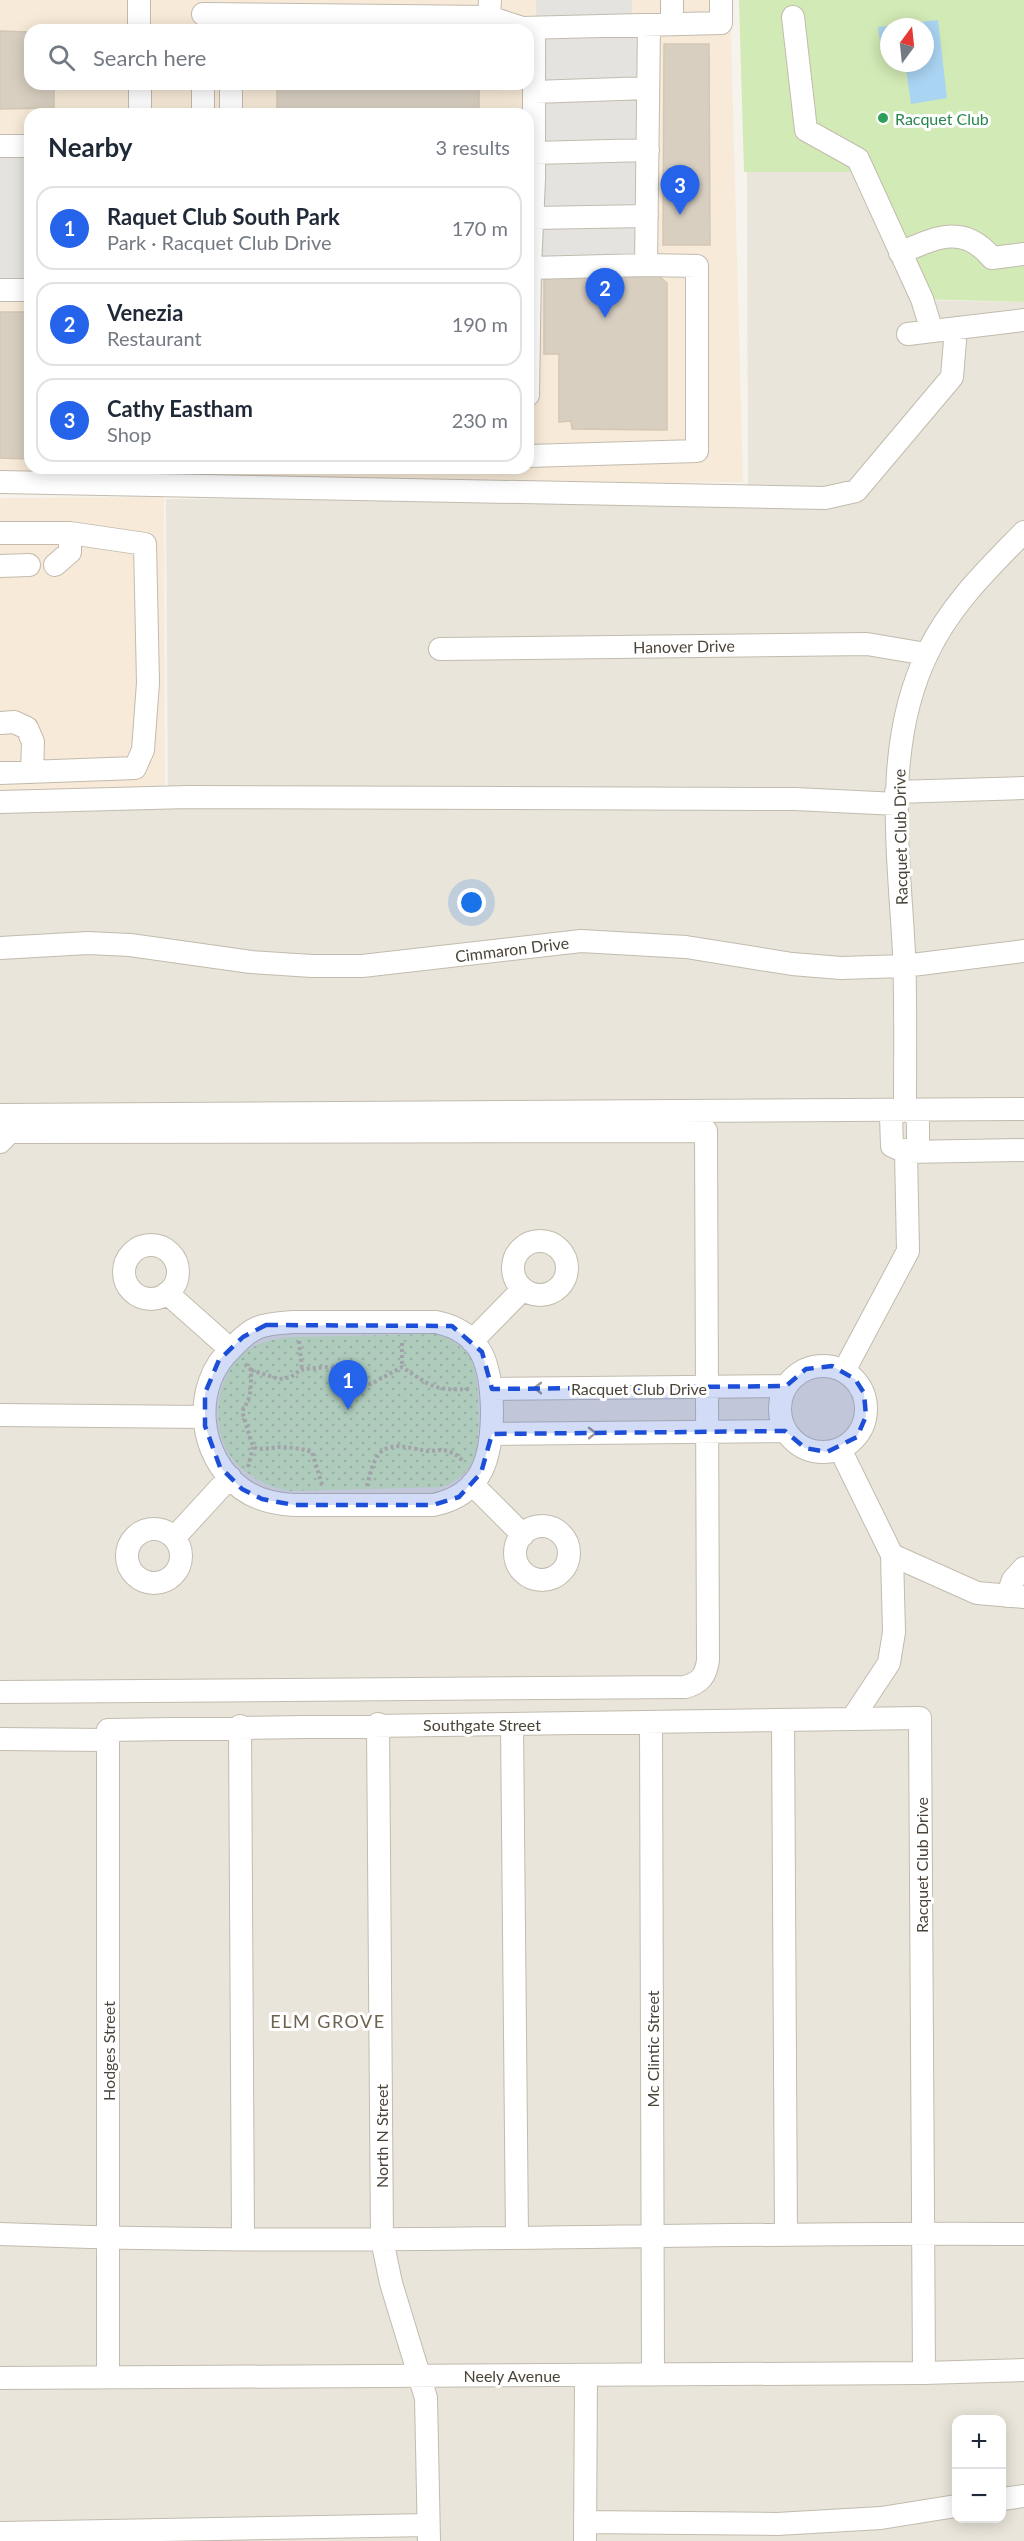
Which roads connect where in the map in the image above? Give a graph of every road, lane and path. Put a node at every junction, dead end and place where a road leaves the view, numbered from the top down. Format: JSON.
{"nodes":[{"id":1,"x":139,"y":0,"type":"edge"},
{"id":2,"x":672,"y":0,"type":"edge"},
{"id":3,"x":721,"y":0,"type":"edge"},
{"id":4,"x":364,"y":7,"type":"edge"},
{"id":5,"x":490,"y":8,"type":"edge"},
{"id":6,"x":203,"y":15,"type":"edge"},
{"id":7,"x":230,"y":15,"type":"edge"},
{"id":8,"x":793,"y":17,"type":"dead end"},
{"id":9,"x":139,"y":24,"type":"edge"},
{"id":10,"x":516,"y":24,"type":"edge"},
{"id":11,"x":672,"y":24,"type":"junction"},
{"id":12,"x":649,"y":25,"type":"junction"},
{"id":13,"x":534,"y":28,"type":"joint"},
{"id":14,"x":648,"y":88,"type":"junction"},
{"id":15,"x":140,"y":90,"type":"edge"},
{"id":16,"x":203,"y":90,"type":"edge"},
{"id":17,"x":231,"y":90,"type":"edge"},
{"id":18,"x":534,"y":92,"type":"junction"},
{"id":19,"x":140,"y":108,"type":"edge"},
{"id":20,"x":203,"y":108,"type":"edge"},
{"id":21,"x":231,"y":108,"type":"edge"},
{"id":22,"x":0,"y":146,"type":"edge"},
{"id":23,"x":24,"y":146,"type":"edge"},
{"id":24,"x":648,"y":150,"type":"junction"},
{"id":25,"x":534,"y":153,"type":"joint"},
{"id":26,"x":647,"y":216,"type":"junction"},
{"id":27,"x":534,"y":218,"type":"edge"},
{"id":28,"x":900,"y":253,"type":"junction"},
{"id":29,"x":1024,"y":254,"type":"edge"},
{"id":30,"x":646,"y":265,"type":"junction"},
{"id":31,"x":534,"y":268,"type":"edge"},
{"id":32,"x":0,"y":290,"type":"edge"},
{"id":33,"x":24,"y":290,"type":"edge"},
{"id":34,"x":1024,"y":320,"type":"edge"},
{"id":35,"x":956,"y":328,"type":"junction"},
{"id":36,"x":932,"y":331,"type":"junction"},
{"id":37,"x":908,"y":334,"type":"dead end"},
{"id":38,"x":534,"y":456,"type":"edge"},
{"id":39,"x":0,"y":482,"type":"edge"},
{"id":40,"x":1024,"y":532,"type":"edge"},
{"id":41,"x":0,"y":533,"type":"edge"},
{"id":42,"x":70,"y":533,"type":"junction"},
{"id":43,"x":29,"y":565,"type":"dead end"},
{"id":44,"x":56,"y":565,"type":"dead end"},
{"id":45,"x":0,"y":566,"type":"edge"},
{"id":46,"x":440,"y":649,"type":"dead end"},
{"id":47,"x":926,"y":654,"type":"junction"},
{"id":48,"x":0,"y":723,"type":"edge"},
{"id":49,"x":32,"y":772,"type":"junction"},
{"id":50,"x":0,"y":773,"type":"edge"},
{"id":51,"x":1024,"y":788,"type":"edge"},
{"id":52,"x":897,"y":798,"type":"junction"},
{"id":53,"x":0,"y":802,"type":"edge"},
{"id":54,"x":0,"y":948,"type":"edge"},
{"id":55,"x":1024,"y":951,"type":"edge"},
{"id":56,"x":904,"y":966,"type":"junction"},
{"id":57,"x":905,"y":1109,"type":"junction"},
{"id":58,"x":1024,"y":1109,"type":"edge"},
{"id":59,"x":0,"y":1114,"type":"edge"},
{"id":60,"x":0,"y":1142,"type":"edge"},
{"id":61,"x":1024,"y":1150,"type":"edge"},
{"id":62,"x":906,"y":1152,"type":"junction"},
{"id":63,"x":523,"y":1289,"type":"dead end"},
{"id":64,"x":167,"y":1293,"type":"dead end"},
{"id":65,"x":412,"y":1339,"type":"dead end"},
{"id":66,"x":299,"y":1340,"type":"junction"},
{"id":67,"x":310,"y":1340,"type":"dead end"},
{"id":68,"x":288,"y":1341,"type":"dead end"},
{"id":69,"x":472,"y":1341,"type":"junction"},
{"id":70,"x":239,"y":1359,"type":"junction"},
{"id":71,"x":402,"y":1367,"type":"junction"},
{"id":72,"x":302,"y":1369,"type":"junction"},
{"id":73,"x":251,"y":1370,"type":"junction"},
{"id":74,"x":844,"y":1371,"type":"junction"},
{"id":75,"x":786,"y":1386,"type":"junction"},
{"id":76,"x":706,"y":1387,"type":"junction"},
{"id":77,"x":477,"y":1389,"type":"junction"},
{"id":78,"x":0,"y":1415,"type":"edge"},
{"id":79,"x":204,"y":1416,"type":"junction"},
{"id":80,"x":786,"y":1431,"type":"junction"},
{"id":81,"x":707,"y":1432,"type":"junction"},
{"id":82,"x":492,"y":1434,"type":"junction"},
{"id":83,"x":253,"y":1447,"type":"junction"},
{"id":84,"x":840,"y":1449,"type":"junction"},
{"id":85,"x":237,"y":1472,"type":"junction"},
{"id":86,"x":469,"y":1474,"type":"junction"},
{"id":87,"x":314,"y":1487,"type":"dead end"},
{"id":88,"x":322,"y":1487,"type":"junction"},
{"id":89,"x":333,"y":1487,"type":"dead end"},
{"id":90,"x":360,"y":1487,"type":"dead end"},
{"id":91,"x":366,"y":1487,"type":"junction"},
{"id":92,"x":377,"y":1487,"type":"dead end"},
{"id":93,"x":523,"y":1534,"type":"dead end"},
{"id":94,"x":174,"y":1538,"type":"dead end"},
{"id":95,"x":892,"y":1555,"type":"junction"},
{"id":96,"x":1024,"y":1568,"type":"edge"},
{"id":97,"x":1015,"y":1597,"type":"edge"},
{"id":98,"x":0,"y":1692,"type":"edge"},
{"id":99,"x":852,"y":1719,"type":"junction"},
{"id":100,"x":783,"y":1720,"type":"junction"},
{"id":101,"x":651,"y":1723,"type":"junction"},
{"id":102,"x":512,"y":1724,"type":"junction"},
{"id":103,"x":378,"y":1725,"type":"junction"},
{"id":104,"x":240,"y":1726,"type":"junction"},
{"id":105,"x":109,"y":1734,"type":"junction"},
{"id":106,"x":0,"y":1739,"type":"edge"},
{"id":107,"x":0,"y":2234,"type":"edge"},
{"id":108,"x":923,"y":2234,"type":"junction"},
{"id":109,"x":1024,"y":2234,"type":"edge"},
{"id":110,"x":786,"y":2235,"type":"junction"},
{"id":111,"x":652,"y":2236,"type":"junction"},
{"id":112,"x":108,"y":2238,"type":"junction"},
{"id":113,"x":517,"y":2238,"type":"junction"},
{"id":114,"x":243,"y":2239,"type":"junction"},
{"id":115,"x":382,"y":2240,"type":"junction"},
{"id":116,"x":1024,"y":2370,"type":"edge"},
{"id":117,"x":924,"y":2373,"type":"junction"},
{"id":118,"x":420,"y":2375,"type":"junction"},
{"id":119,"x":586,"y":2375,"type":"junction"},
{"id":120,"x":653,"y":2375,"type":"junction"},
{"id":121,"x":108,"y":2376,"type":"junction"},
{"id":122,"x":0,"y":2378,"type":"edge"},
{"id":123,"x":1024,"y":2496,"type":"edge"},
{"id":124,"x":1006,"y":2498,"type":"edge"},
{"id":125,"x":952,"y":2507,"type":"edge"},
{"id":126,"x":585,"y":2532,"type":"edge"},
{"id":127,"x":0,"y":2533,"type":"edge"},
{"id":128,"x":429,"y":2533,"type":"edge"}],
"edges":[{"from":1,"to":9,"type":"street"},
{"from":2,"to":11,"type":"street"},
{"from":3,"to":11,"type":"street"},
{"from":4,"to":5,"type":"street"},
{"from":4,"to":7,"type":"street"},
{"from":5,"to":10,"type":"street"},
{"from":6,"to":7,"type":"street"},
{"from":8,"to":28,"type":"street"},
{"from":11,"to":12,"type":"street"},
{"from":12,"to":13,"type":"street"},
{"from":12,"to":14,"type":"street"},
{"from":13,"to":18,"type":"street"},
{"from":14,"to":18,"type":"street"},
{"from":14,"to":24,"type":"street"},
{"from":15,"to":19,"type":"street"},
{"from":16,"to":20,"type":"street"},
{"from":17,"to":21,"type":"street"},
{"from":18,"to":25,"type":"street"},
{"from":22,"to":23,"type":"street"},
{"from":24,"to":25,"type":"street"},
{"from":24,"to":26,"type":"street"},
{"from":26,"to":27,"type":"street"},
{"from":26,"to":30,"type":"street"},
{"from":28,"to":29,"type":"street"},
{"from":28,"to":36,"type":"street"},
{"from":30,"to":31,"type":"street"},
{"from":30,"to":38,"type":"street"},
{"from":32,"to":33,"type":"street"},
{"from":34,"to":35,"type":"street"},
{"from":35,"to":36,"type":"street"},
{"from":35,"to":39,"type":"street"},
{"from":36,"to":37,"type":"street"},
{"from":40,"to":47,"type":"street","name":"Racquet Club Drive"},
{"from":41,"to":42,"type":"street"},
{"from":42,"to":44,"type":"street"},
{"from":42,"to":49,"type":"street"},
{"from":43,"to":45,"type":"street"},
{"from":46,"to":47,"type":"street","name":"Hanover Drive"},
{"from":47,"to":52,"type":"street","name":"Racquet Club Drive"},
{"from":48,"to":49,"type":"street"},
{"from":49,"to":50,"type":"street"},
{"from":51,"to":52,"type":"street"},
{"from":52,"to":53,"type":"street"},
{"from":52,"to":56,"type":"street","name":"Racquet Club Drive"},
{"from":54,"to":56,"type":"street","name":"Cimmaron Drive"},
{"from":55,"to":56,"type":"street","name":"Cimmaron Drive"},
{"from":56,"to":57,"type":"street","name":"Racquet Club Drive"},
{"from":57,"to":58,"type":"street"},
{"from":57,"to":59,"type":"street"},
{"from":57,"to":62,"type":"street","name":"Racquet Club Drive"},
{"from":60,"to":76,"type":"street"},
{"from":61,"to":62,"type":"street"},
{"from":62,"to":74,"type":"street","name":"Racquet Club Drive"},
{"from":63,"to":69,"type":"street"},
{"from":64,"to":70,"type":"street"},
{"from":65,"to":71,"type":"path"},
{"from":66,"to":67,"type":"path"},
{"from":66,"to":68,"type":"path"},
{"from":66,"to":72,"type":"path"},
{"from":69,"to":70,"type":"street"},
{"from":69,"to":77,"type":"street"},
{"from":70,"to":73,"type":"path"},
{"from":70,"to":79,"type":"street"},
{"from":71,"to":72,"type":"path"},
{"from":71,"to":77,"type":"path"},
{"from":72,"to":73,"type":"path"},
{"from":73,"to":83,"type":"path"},
{"from":74,"to":75,"type":"street"},
{"from":74,"to":84,"type":"street"},
{"from":75,"to":76,"type":"street","name":"Racquet Club Drive"},
{"from":75,"to":80,"type":"street"},
{"from":76,"to":77,"type":"street","name":"Racquet Club Drive","one_way":true},
{"from":76,"to":81,"type":"street"},
{"from":77,"to":82,"type":"street"},
{"from":78,"to":79,"type":"street"},
{"from":79,"to":85,"type":"street"},
{"from":80,"to":81,"type":"street"},
{"from":80,"to":84,"type":"street"},
{"from":82,"to":81,"type":"street","one_way":true},
{"from":81,"to":98,"type":"street"},
{"from":82,"to":86,"type":"street"},
{"from":83,"to":85,"type":"path"},
{"from":83,"to":88,"type":"path"},
{"from":84,"to":95,"type":"street"},
{"from":85,"to":86,"type":"street"},
{"from":85,"to":94,"type":"street"},
{"from":86,"to":91,"type":"path"},
{"from":86,"to":93,"type":"street"},
{"from":87,"to":88,"type":"path"},
{"from":88,"to":89,"type":"path"},
{"from":90,"to":91,"type":"path"},
{"from":91,"to":92,"type":"path"},
{"from":95,"to":97,"type":"street"},
{"from":95,"to":99,"type":"street"},
{"from":96,"to":97,"type":"street"},
{"from":99,"to":100,"type":"street","name":"Southgate Street"},
{"from":99,"to":108,"type":"street","name":"Racquet Club Drive"},
{"from":100,"to":101,"type":"street","name":"Southgate Street"},
{"from":100,"to":110,"type":"street"},
{"from":101,"to":102,"type":"street","name":"Southgate Street"},
{"from":101,"to":111,"type":"street","name":"Mc Clintic Street"},
{"from":102,"to":103,"type":"street","name":"Southgate Street"},
{"from":102,"to":113,"type":"street"},
{"from":103,"to":104,"type":"street","name":"Southgate Street"},
{"from":103,"to":115,"type":"street","name":"North N Street"},
{"from":104,"to":105,"type":"street","name":"Southgate Street"},
{"from":104,"to":114,"type":"street"},
{"from":105,"to":106,"type":"street","name":"Southgate Street"},
{"from":105,"to":112,"type":"street","name":"Hodges Street"},
{"from":107,"to":112,"type":"street"},
{"from":108,"to":109,"type":"street"},
{"from":108,"to":110,"type":"street"},
{"from":108,"to":117,"type":"street","name":"Racquet Club Drive"},
{"from":110,"to":111,"type":"street"},
{"from":111,"to":113,"type":"street"},
{"from":111,"to":120,"type":"street","name":"Mc Clintic Street"},
{"from":112,"to":114,"type":"street"},
{"from":112,"to":121,"type":"street","name":"Hodges Street"},
{"from":113,"to":115,"type":"street"},
{"from":114,"to":115,"type":"street"},
{"from":115,"to":118,"type":"street","name":"North N Street"},
{"from":116,"to":117,"type":"street","name":"Neely Avenue"},
{"from":117,"to":120,"type":"street","name":"Neely Avenue"},
{"from":118,"to":119,"type":"street","name":"Neely Avenue"},
{"from":118,"to":121,"type":"street","name":"Neely Avenue"},
{"from":118,"to":128,"type":"street","name":"North N Street"},
{"from":119,"to":120,"type":"street","name":"Neely Avenue"},
{"from":119,"to":126,"type":"street"},
{"from":121,"to":122,"type":"street","name":"Neely Avenue"},
{"from":123,"to":124,"type":"street"},
{"from":125,"to":126,"type":"street"},
{"from":127,"to":128,"type":"street"}]}
